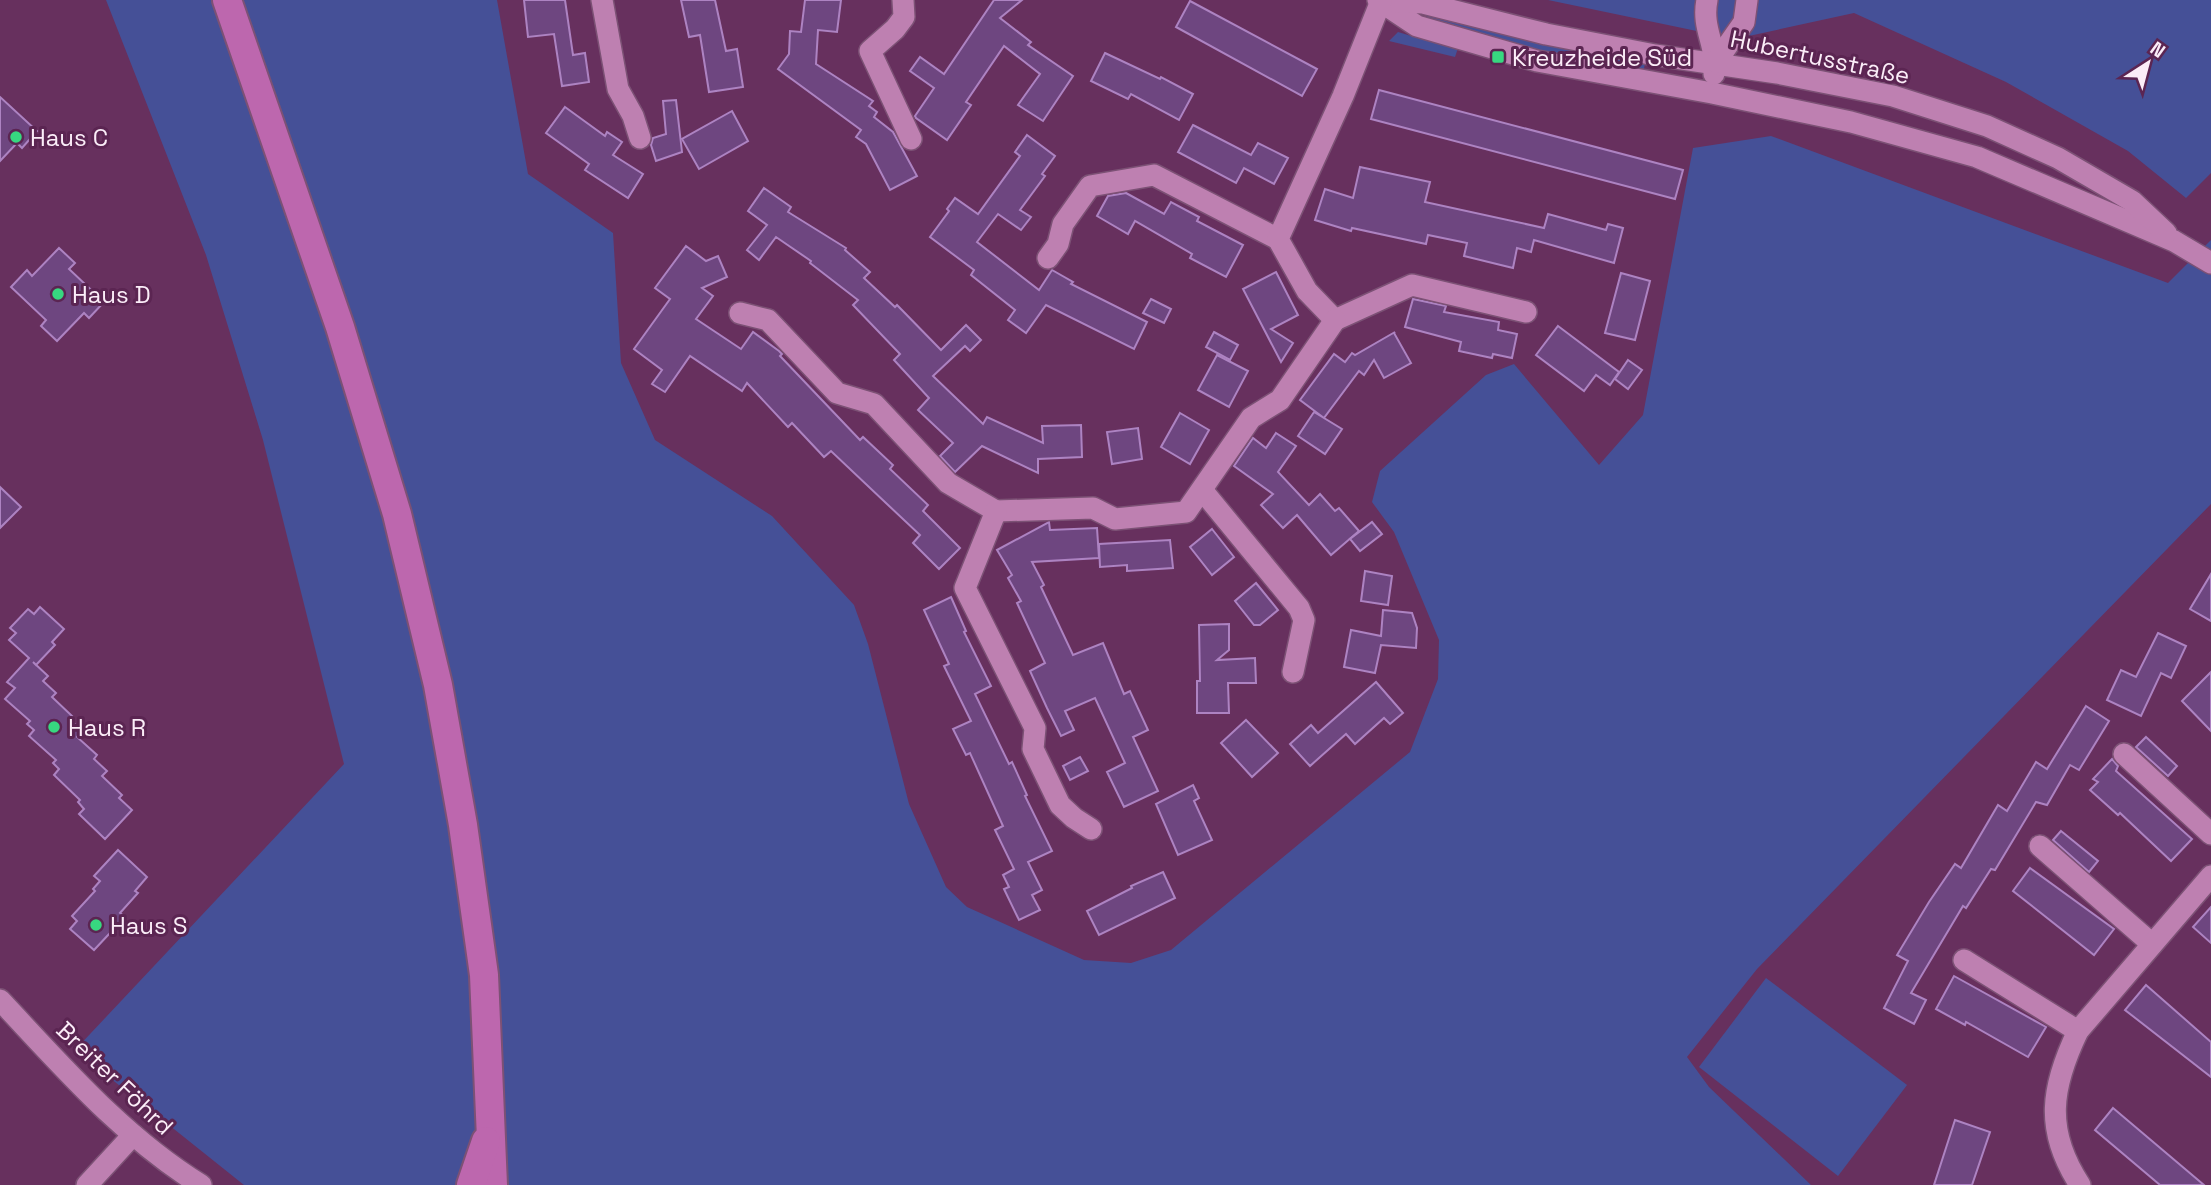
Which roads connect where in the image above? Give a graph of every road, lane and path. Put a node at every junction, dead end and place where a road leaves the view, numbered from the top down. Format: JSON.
{"nodes":[{"id":1,"x":227,"y":0,"type":"edge"},
{"id":2,"x":602,"y":0,"type":"edge"},
{"id":3,"x":903,"y":0,"type":"edge"},
{"id":4,"x":1707,"y":0,"type":"edge"},
{"id":5,"x":1747,"y":0,"type":"edge"},
{"id":6,"x":1379,"y":1,"type":"edge"},
{"id":7,"x":1716,"y":62,"type":"junction"},
{"id":8,"x":1712,"y":93,"type":"junction"},
{"id":9,"x":640,"y":138,"type":"dead end"},
{"id":10,"x":911,"y":139,"type":"dead end"},
{"id":11,"x":1278,"y":239,"type":"junction"},
{"id":12,"x":2174,"y":241,"type":"junction"},
{"id":13,"x":1048,"y":258,"type":"dead end"},
{"id":14,"x":2211,"y":263,"type":"edge"},
{"id":15,"x":1525,"y":312,"type":"dead end"},
{"id":16,"x":740,"y":313,"type":"dead end"},
{"id":17,"x":1335,"y":320,"type":"junction"},
{"id":18,"x":1202,"y":490,"type":"junction"},
{"id":19,"x":996,"y":511,"type":"junction"},
{"id":20,"x":1293,"y":672,"type":"dead end"},
{"id":21,"x":2124,"y":754,"type":"dead end"},
{"id":22,"x":1091,"y":829,"type":"dead end"},
{"id":23,"x":2211,"y":834,"type":"edge"},
{"id":24,"x":2040,"y":846,"type":"dead end"},
{"id":25,"x":2211,"y":876,"type":"edge"},
{"id":26,"x":2152,"y":944,"type":"junction"},
{"id":27,"x":1964,"y":960,"type":"dead end"},
{"id":28,"x":0,"y":1000,"type":"edge"},
{"id":29,"x":2078,"y":1031,"type":"junction"},
{"id":30,"x":491,"y":1129,"type":"junction"},
{"id":31,"x":133,"y":1135,"type":"junction"},
{"id":32,"x":87,"y":1185,"type":"edge"},
{"id":33,"x":201,"y":1185,"type":"edge"},
{"id":34,"x":471,"y":1185,"type":"edge"},
{"id":35,"x":493,"y":1185,"type":"edge"},
{"id":36,"x":2080,"y":1185,"type":"edge"}],
"edges":[{"from":1,"to":30,"type":"main road"},
{"from":2,"to":9,"type":"street"},
{"from":3,"to":10,"type":"street"},
{"from":4,"to":7,"type":"street"},
{"from":5,"to":7,"type":"street"},
{"from":6,"to":7,"type":"street","name":"Hubertusstraße"},
{"from":6,"to":8,"type":"street","name":"Hubertusstraße"},
{"from":6,"to":11,"type":"street"},
{"from":7,"to":8,"type":"street"},
{"from":7,"to":12,"type":"street","name":"Hubertusstraße"},
{"from":8,"to":12,"type":"street","name":"Hubertusstraße"},
{"from":11,"to":13,"type":"street"},
{"from":11,"to":17,"type":"street"},
{"from":12,"to":14,"type":"street","name":"Hubertusstraße"},
{"from":15,"to":17,"type":"street"},
{"from":16,"to":19,"type":"street"},
{"from":17,"to":18,"type":"street"},
{"from":18,"to":19,"type":"street"},
{"from":18,"to":20,"type":"street"},
{"from":19,"to":22,"type":"street"},
{"from":21,"to":23,"type":"street"},
{"from":24,"to":26,"type":"street"},
{"from":25,"to":26,"type":"street"},
{"from":26,"to":29,"type":"street"},
{"from":27,"to":29,"type":"street"},
{"from":28,"to":31,"type":"street","name":"Breiter Föhrd"},
{"from":29,"to":36,"type":"street"},
{"from":30,"to":34,"type":"main road"},
{"from":30,"to":35,"type":"main road"},
{"from":31,"to":32,"type":"street"},
{"from":31,"to":33,"type":"street","name":"Breiter Föhrd"}]}
